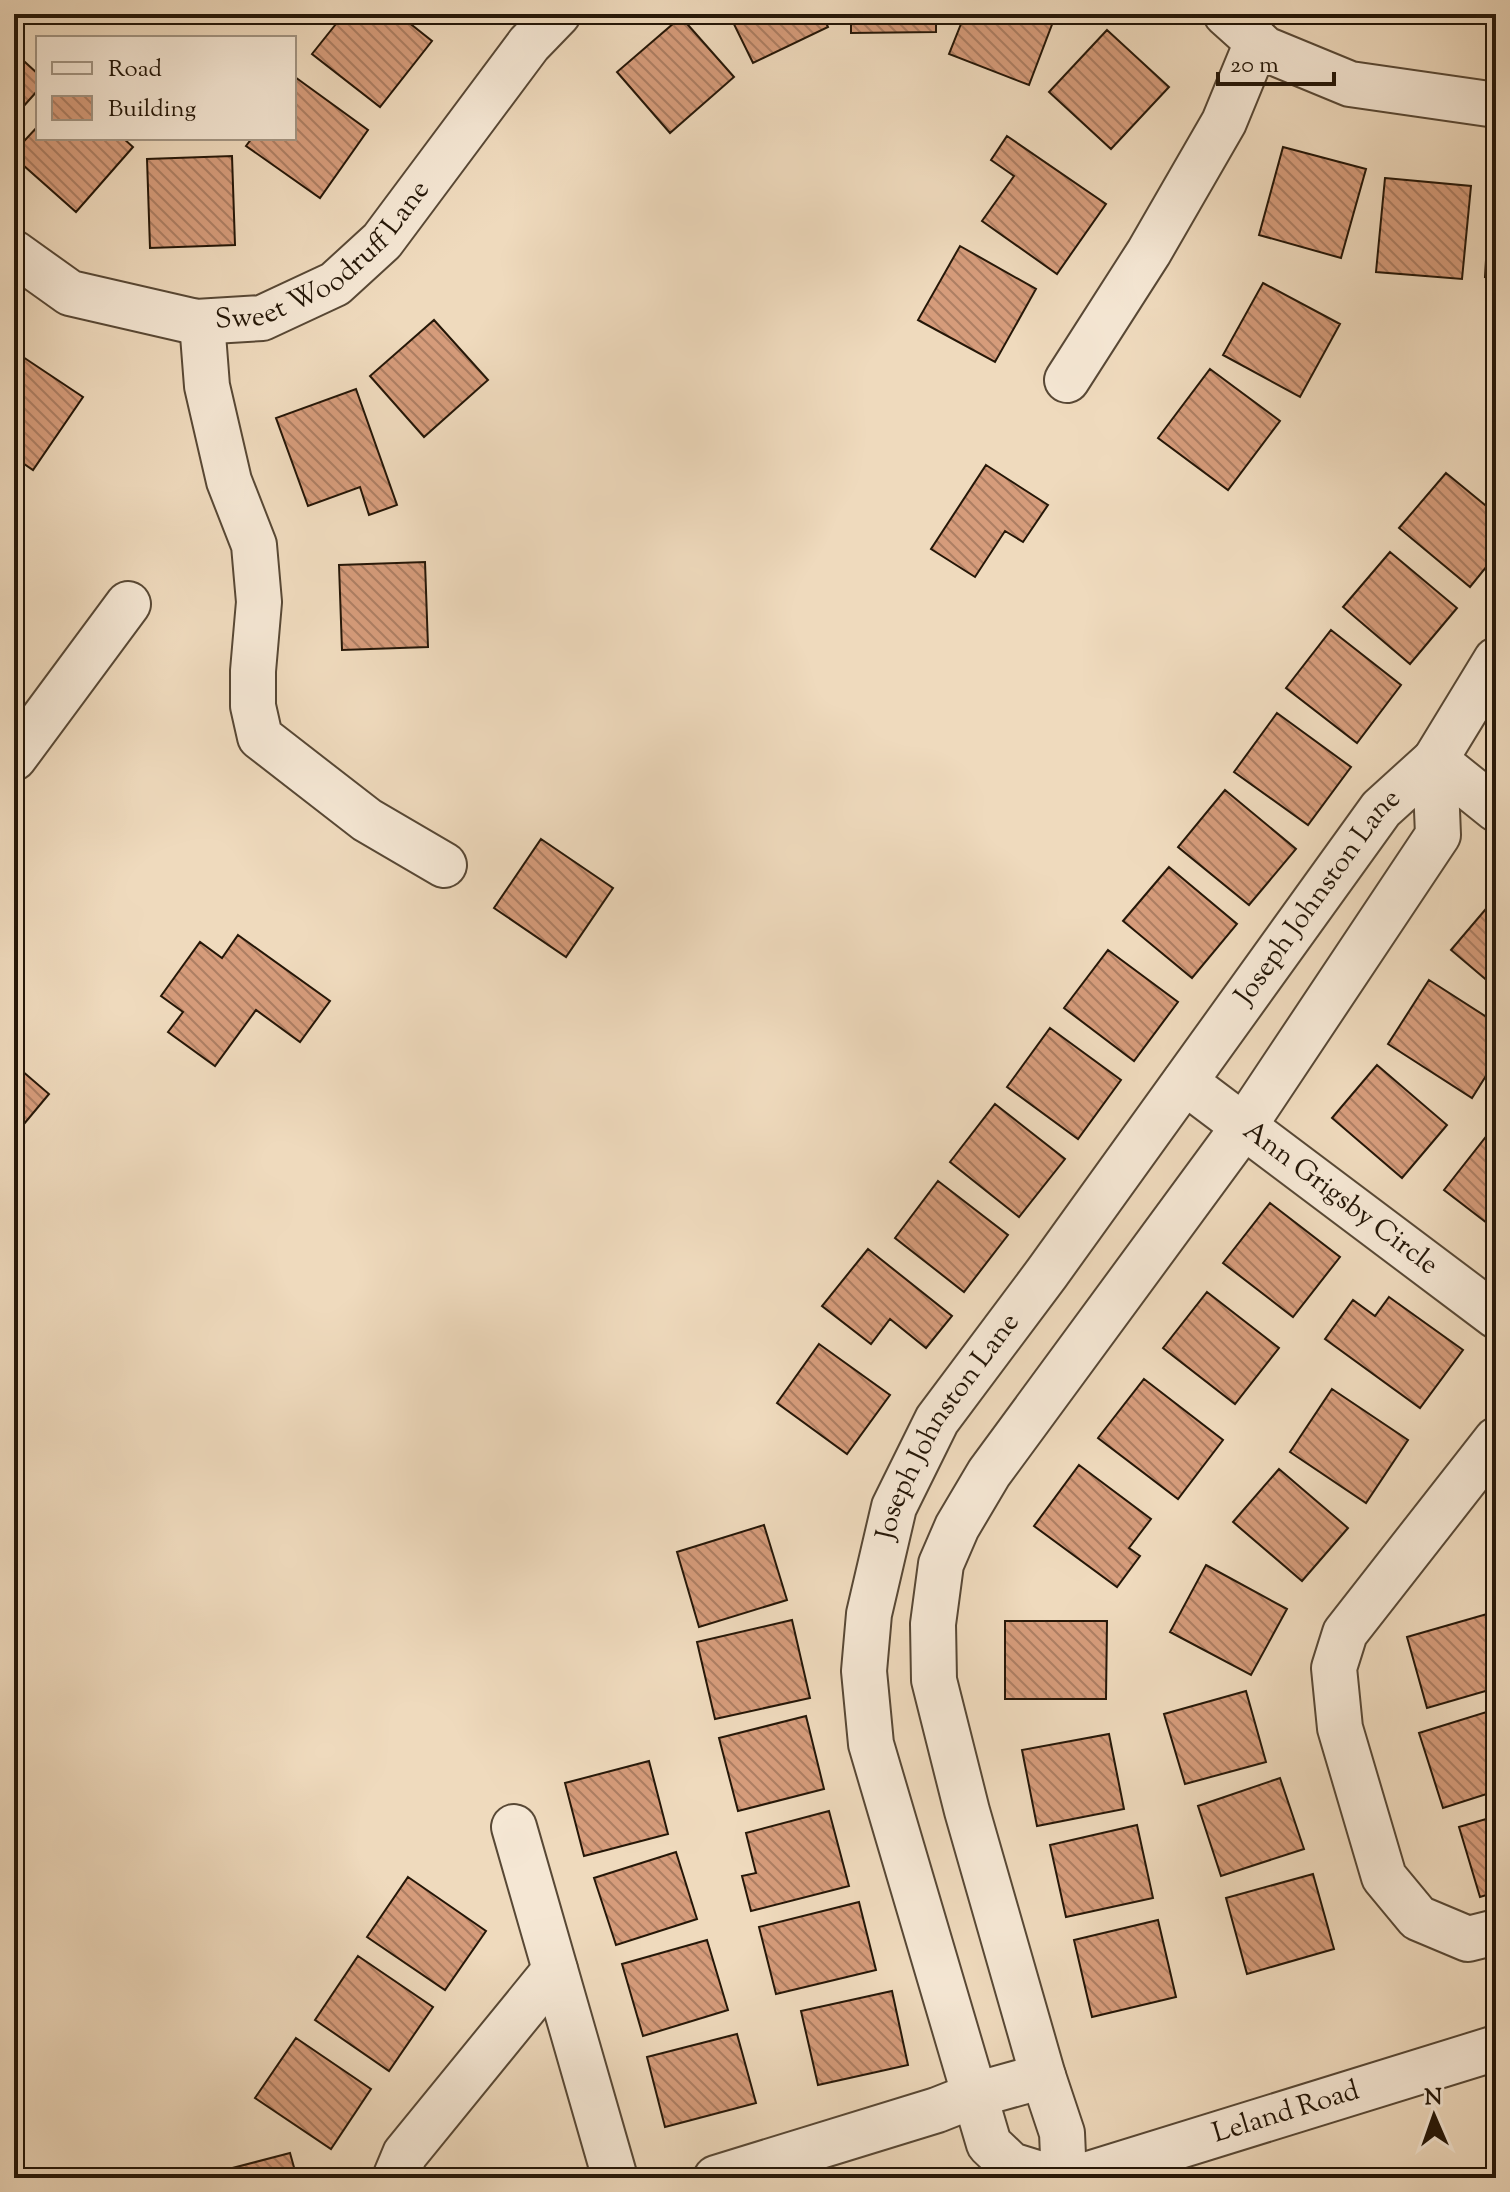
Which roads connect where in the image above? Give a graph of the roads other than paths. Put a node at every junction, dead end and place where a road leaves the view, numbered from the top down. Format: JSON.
{"nodes":[{"id":1,"x":558,"y":14,"type":"edge"},
{"id":2,"x":1242,"y":28,"type":"edge"},
{"id":3,"x":1496,"y":105,"type":"edge"},
{"id":4,"x":14,"y":253,"type":"edge"},
{"id":5,"x":202,"y":322,"type":"junction"},
{"id":6,"x":1067,"y":380,"type":"dead end"},
{"id":7,"x":128,"y":604,"type":"dead end"},
{"id":8,"x":1496,"y":660,"type":"edge"},
{"id":9,"x":14,"y":758,"type":"edge"},
{"id":10,"x":1435,"y":760,"type":"junction"},
{"id":11,"x":1496,"y":809,"type":"edge"},
{"id":12,"x":444,"y":865,"type":"dead end"},
{"id":13,"x":1185,"y":1082,"type":"junction"},
{"id":14,"x":1244,"y":1126,"type":"junction"},
{"id":15,"x":1496,"y":1316,"type":"edge"},
{"id":16,"x":1496,"y":1440,"type":"edge"},
{"id":17,"x":880,"y":1566,"type":"junction"},
{"id":18,"x":939,"y":1582,"type":"junction"},
{"id":19,"x":514,"y":1827,"type":"dead end"},
{"id":20,"x":1496,"y":1932,"type":"edge"},
{"id":21,"x":555,"y":1970,"type":"junction"},
{"id":22,"x":1496,"y":2048,"type":"edge"},
{"id":23,"x":1043,"y":2076,"type":"junction"},
{"id":24,"x":975,"y":2095,"type":"junction"},
{"id":25,"x":395,"y":2178,"type":"edge"},
{"id":26,"x":615,"y":2178,"type":"edge"},
{"id":27,"x":716,"y":2178,"type":"edge"},
{"id":28,"x":1053,"y":2178,"type":"edge"},
{"id":29,"x":1064,"y":2178,"type":"edge"},
{"id":30,"x":1076,"y":2178,"type":"edge"}],
"edges":[{"from":1,"to":5,"type":"street","name":"Sweet Woodruff Lane"},
{"from":2,"to":3,"type":"street"},
{"from":2,"to":6,"type":"street"},
{"from":4,"to":5,"type":"street","name":"Sweet Woodruff Lane"},
{"from":5,"to":12,"type":"street"},
{"from":7,"to":9,"type":"street"},
{"from":8,"to":10,"type":"street","name":"Joseph Johnston Lane"},
{"from":10,"to":11,"type":"street"},
{"from":10,"to":13,"type":"street","name":"Joseph Johnston Lane"},
{"from":10,"to":14,"type":"street","name":"Joseph Johnston Lane"},
{"from":13,"to":14,"type":"street","name":"Ann Grigsby Circle"},
{"from":13,"to":17,"type":"street","name":"Joseph Johnston Lane"},
{"from":14,"to":15,"type":"street","name":"Ann Grigsby Circle"},
{"from":14,"to":18,"type":"street","name":"Joseph Johnston Lane"},
{"from":16,"to":20,"type":"street"},
{"from":17,"to":18,"type":"street"},
{"from":17,"to":24,"type":"street","name":"Joseph Johnston Lane"},
{"from":18,"to":23,"type":"street","name":"Joseph Johnston Lane"},
{"from":19,"to":21,"type":"street"},
{"from":21,"to":25,"type":"street"},
{"from":21,"to":26,"type":"street"},
{"from":22,"to":30,"type":"street","name":"Leland Road"},
{"from":23,"to":24,"type":"street"},
{"from":23,"to":29,"type":"street","name":"Joseph Johnston Lane"},
{"from":24,"to":27,"type":"street"},
{"from":24,"to":28,"type":"street","name":"Joseph Johnston Lane"}]}
